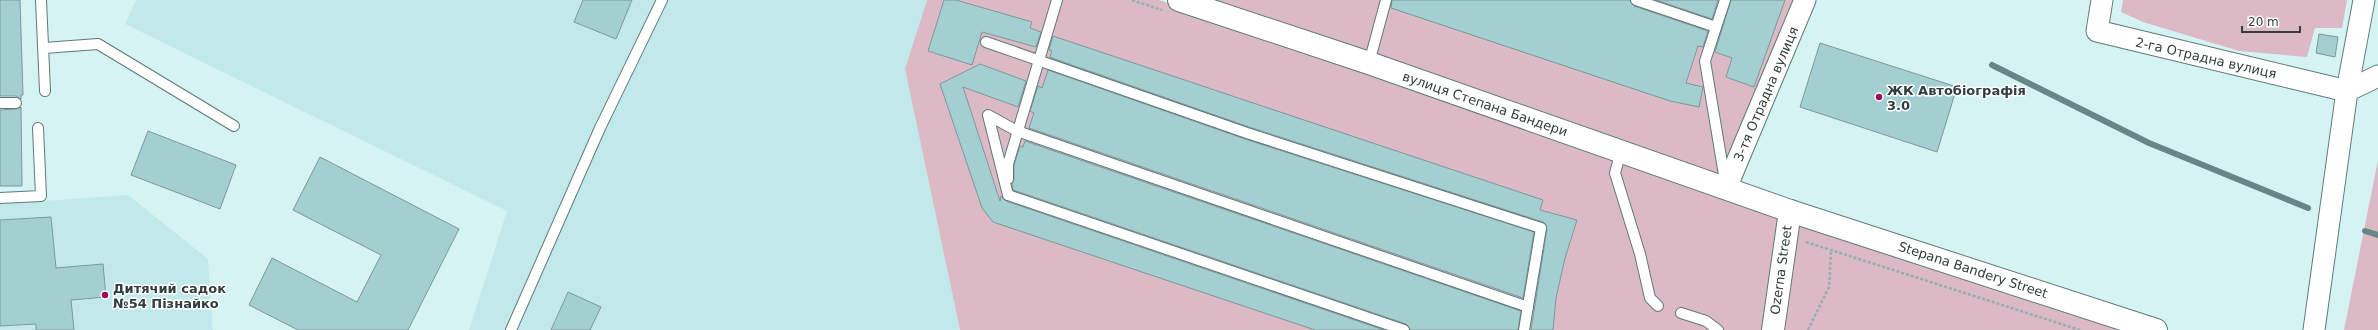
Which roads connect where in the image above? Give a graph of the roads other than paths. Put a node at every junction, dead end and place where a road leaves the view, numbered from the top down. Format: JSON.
{"nodes":[{"id":1,"x":41,"y":0,"type":"edge"},
{"id":2,"x":662,"y":0,"type":"edge"},
{"id":3,"x":1057,"y":0,"type":"edge"},
{"id":4,"x":1386,"y":0,"type":"edge"},
{"id":5,"x":1636,"y":0,"type":"edge"},
{"id":6,"x":1725,"y":0,"type":"edge"},
{"id":7,"x":1805,"y":0,"type":"edge"},
{"id":8,"x":2102,"y":0,"type":"edge"},
{"id":9,"x":2364,"y":0,"type":"edge"},
{"id":10,"x":1171,"y":5,"type":"edge"},
{"id":11,"x":1716,"y":27,"type":"junction"},
{"id":12,"x":986,"y":42,"type":"dead end"},
{"id":13,"x":44,"y":48,"type":"junction"},
{"id":14,"x":1038,"y":60,"type":"junction"},
{"id":15,"x":1369,"y":63,"type":"junction"},
{"id":16,"x":2378,"y":76,"type":"edge"},
{"id":17,"x":45,"y":91,"type":"dead end"},
{"id":18,"x":2347,"y":91,"type":"junction"},
{"id":19,"x":16,"y":102,"type":"dead end"},
{"id":20,"x":0,"y":103,"type":"edge"},
{"id":21,"x":234,"y":126,"type":"dead end"},
{"id":22,"x":38,"y":128,"type":"dead end"},
{"id":23,"x":1017,"y":131,"type":"junction"},
{"id":24,"x":1621,"y":151,"type":"junction"},
{"id":25,"x":1726,"y":188,"type":"junction"},
{"id":26,"x":1008,"y":195,"type":"junction"},
{"id":27,"x":0,"y":198,"type":"edge"},
{"id":28,"x":1790,"y":210,"type":"junction"},
{"id":29,"x":1658,"y":306,"type":"dead end"},
{"id":30,"x":1528,"y":307,"type":"junction"},
{"id":31,"x":1681,"y":312,"type":"dead end"},
{"id":32,"x":511,"y":330,"type":"edge"},
{"id":33,"x":1404,"y":330,"type":"edge"},
{"id":34,"x":1524,"y":330,"type":"edge"},
{"id":35,"x":1718,"y":330,"type":"edge"},
{"id":36,"x":1773,"y":330,"type":"edge"},
{"id":37,"x":2156,"y":330,"type":"edge"},
{"id":38,"x":2314,"y":330,"type":"edge"}],
"edges":[{"from":1,"to":13,"type":"lane"},
{"from":2,"to":32,"type":"lane"},
{"from":3,"to":14,"type":"lane"},
{"from":4,"to":15,"type":"lane"},
{"from":5,"to":11,"type":"lane"},
{"from":6,"to":11,"type":"lane"},
{"from":7,"to":25,"type":"street","name":"3-тя Отрадна вулиця"},
{"from":8,"to":18,"type":"street","name":"2-га Отрадна вулиця"},
{"from":9,"to":18,"type":"street"},
{"from":10,"to":15,"type":"main road","name":"вулиця Степана Бандери"},
{"from":11,"to":25,"type":"lane"},
{"from":12,"to":14,"type":"lane"},
{"from":13,"to":17,"type":"lane"},
{"from":13,"to":21,"type":"lane"},
{"from":14,"to":23,"type":"lane"},
{"from":14,"to":30,"type":"lane"},
{"from":15,"to":24,"type":"main road","name":"вулиця Степана Бандери"},
{"from":16,"to":18,"type":"street"},
{"from":18,"to":38,"type":"street"},
{"from":19,"to":20,"type":"lane"},
{"from":22,"to":27,"type":"lane"},
{"from":23,"to":26,"type":"lane"},
{"from":23,"to":26,"type":"lane"},
{"from":23,"to":30,"type":"lane"},
{"from":24,"to":25,"type":"main road","name":"вулиця Степана Бандери"},
{"from":24,"to":29,"type":"lane"},
{"from":25,"to":28,"type":"main road","name":"вулиця Степана Бандери"},
{"from":26,"to":33,"type":"lane"},
{"from":28,"to":36,"type":"main road","name":"Ozerna Street"},
{"from":28,"to":37,"type":"main road","name":"Stepana Bandery Street"},
{"from":30,"to":34,"type":"lane"},
{"from":31,"to":35,"type":"lane"}]}
